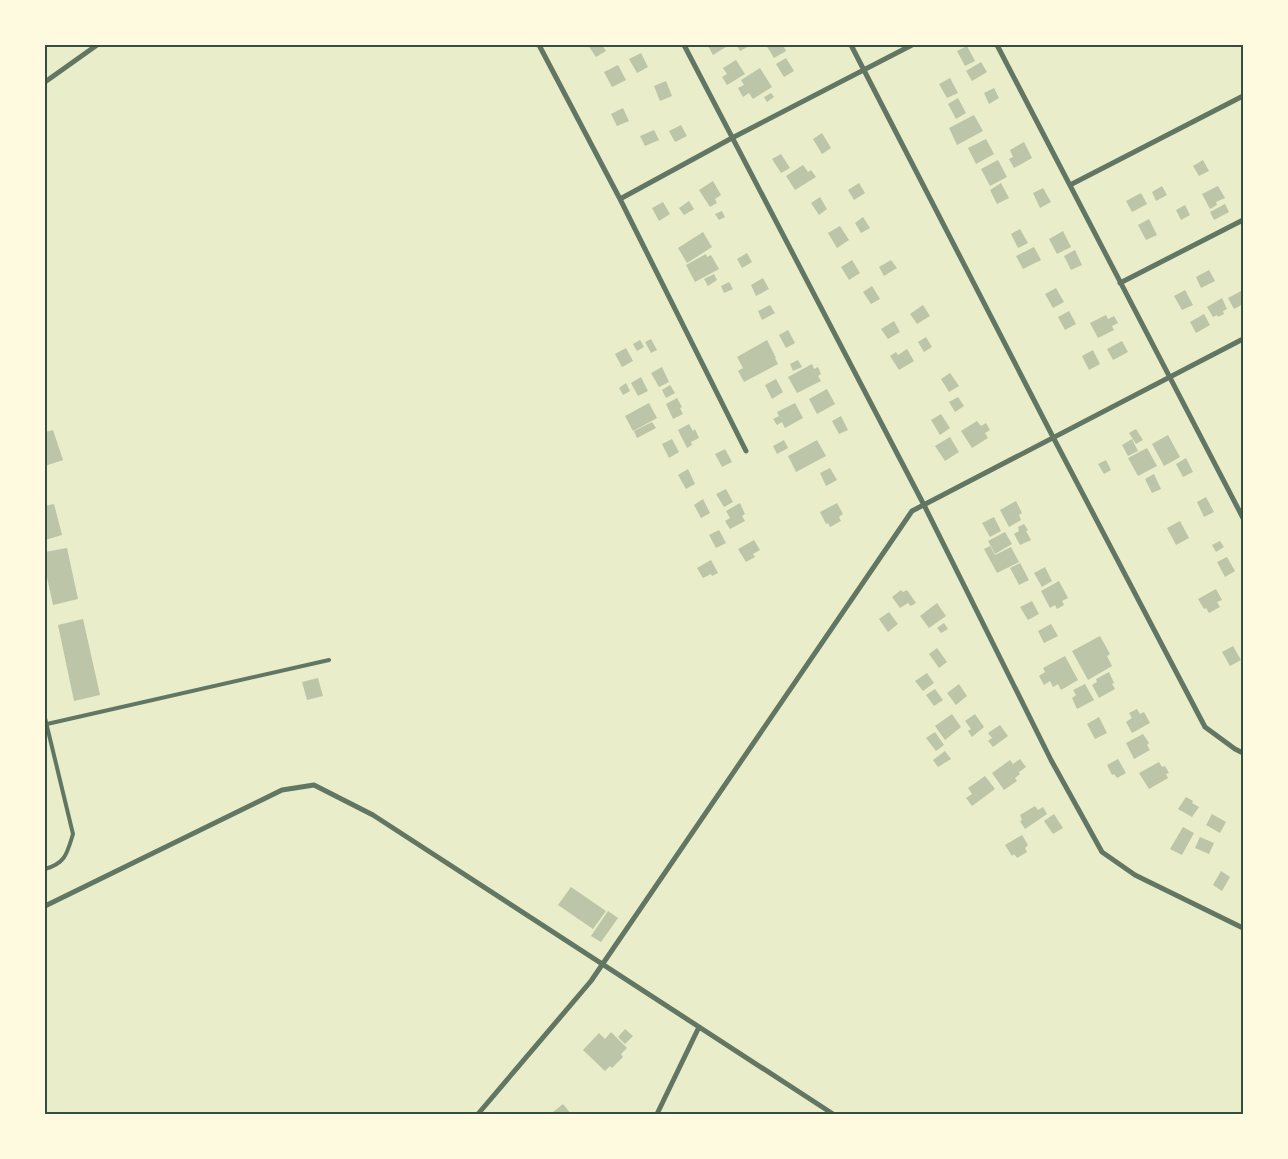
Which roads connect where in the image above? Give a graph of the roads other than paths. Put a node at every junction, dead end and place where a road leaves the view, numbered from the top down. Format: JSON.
{"nodes":[{"id":1,"x":97,"y":45,"type":"edge"},
{"id":2,"x":539,"y":45,"type":"edge"},
{"id":3,"x":684,"y":45,"type":"edge"},
{"id":4,"x":851,"y":45,"type":"edge"},
{"id":5,"x":912,"y":45,"type":"edge"},
{"id":6,"x":997,"y":45,"type":"edge"},
{"id":7,"x":864,"y":69,"type":"junction"},
{"id":8,"x":45,"y":82,"type":"edge"},
{"id":9,"x":1243,"y":96,"type":"edge"},
{"id":10,"x":732,"y":138,"type":"junction"},
{"id":11,"x":1070,"y":185,"type":"junction"},
{"id":12,"x":620,"y":199,"type":"junction"},
{"id":13,"x":1243,"y":220,"type":"edge"},
{"id":14,"x":1120,"y":283,"type":"junction"},
{"id":15,"x":1243,"y":339,"type":"edge"},
{"id":16,"x":1169,"y":377,"type":"junction"},
{"id":17,"x":1054,"y":437,"type":"junction"},
{"id":18,"x":746,"y":451,"type":"dead end"},
{"id":19,"x":924,"y":504,"type":"junction"},
{"id":20,"x":1243,"y":518,"type":"edge"},
{"id":21,"x":329,"y":660,"type":"dead end"},
{"id":22,"x":45,"y":718,"type":"edge"},
{"id":23,"x":47,"y":724,"type":"junction"},
{"id":24,"x":1243,"y":753,"type":"edge"},
{"id":25,"x":45,"y":869,"type":"edge"},
{"id":26,"x":45,"y":906,"type":"edge"},
{"id":27,"x":1242,"y":927,"type":"edge"},
{"id":28,"x":603,"y":964,"type":"junction"},
{"id":29,"x":699,"y":1027,"type":"junction"},
{"id":30,"x":478,"y":1114,"type":"edge"},
{"id":31,"x":657,"y":1114,"type":"edge"},
{"id":32,"x":833,"y":1114,"type":"edge"}],
"edges":[{"from":1,"to":8,"type":"street"},
{"from":2,"to":12,"type":"street"},
{"from":3,"to":10,"type":"street"},
{"from":4,"to":7,"type":"street"},
{"from":5,"to":7,"type":"street"},
{"from":6,"to":11,"type":"street"},
{"from":7,"to":10,"type":"street"},
{"from":7,"to":17,"type":"street"},
{"from":9,"to":11,"type":"street"},
{"from":10,"to":12,"type":"street"},
{"from":10,"to":19,"type":"street"},
{"from":11,"to":14,"type":"street"},
{"from":12,"to":18,"type":"street"},
{"from":13,"to":14,"type":"street"},
{"from":14,"to":16,"type":"street"},
{"from":15,"to":16,"type":"street"},
{"from":16,"to":17,"type":"street"},
{"from":16,"to":20,"type":"street"},
{"from":17,"to":19,"type":"street"},
{"from":17,"to":24,"type":"street"},
{"from":19,"to":27,"type":"street"},
{"from":19,"to":28,"type":"street"},
{"from":21,"to":23,"type":"lane"},
{"from":22,"to":23,"type":"lane"},
{"from":23,"to":25,"type":"lane"},
{"from":26,"to":28,"type":"street"},
{"from":28,"to":29,"type":"street"},
{"from":28,"to":30,"type":"street"},
{"from":29,"to":31,"type":"street"},
{"from":29,"to":32,"type":"street"}]}
